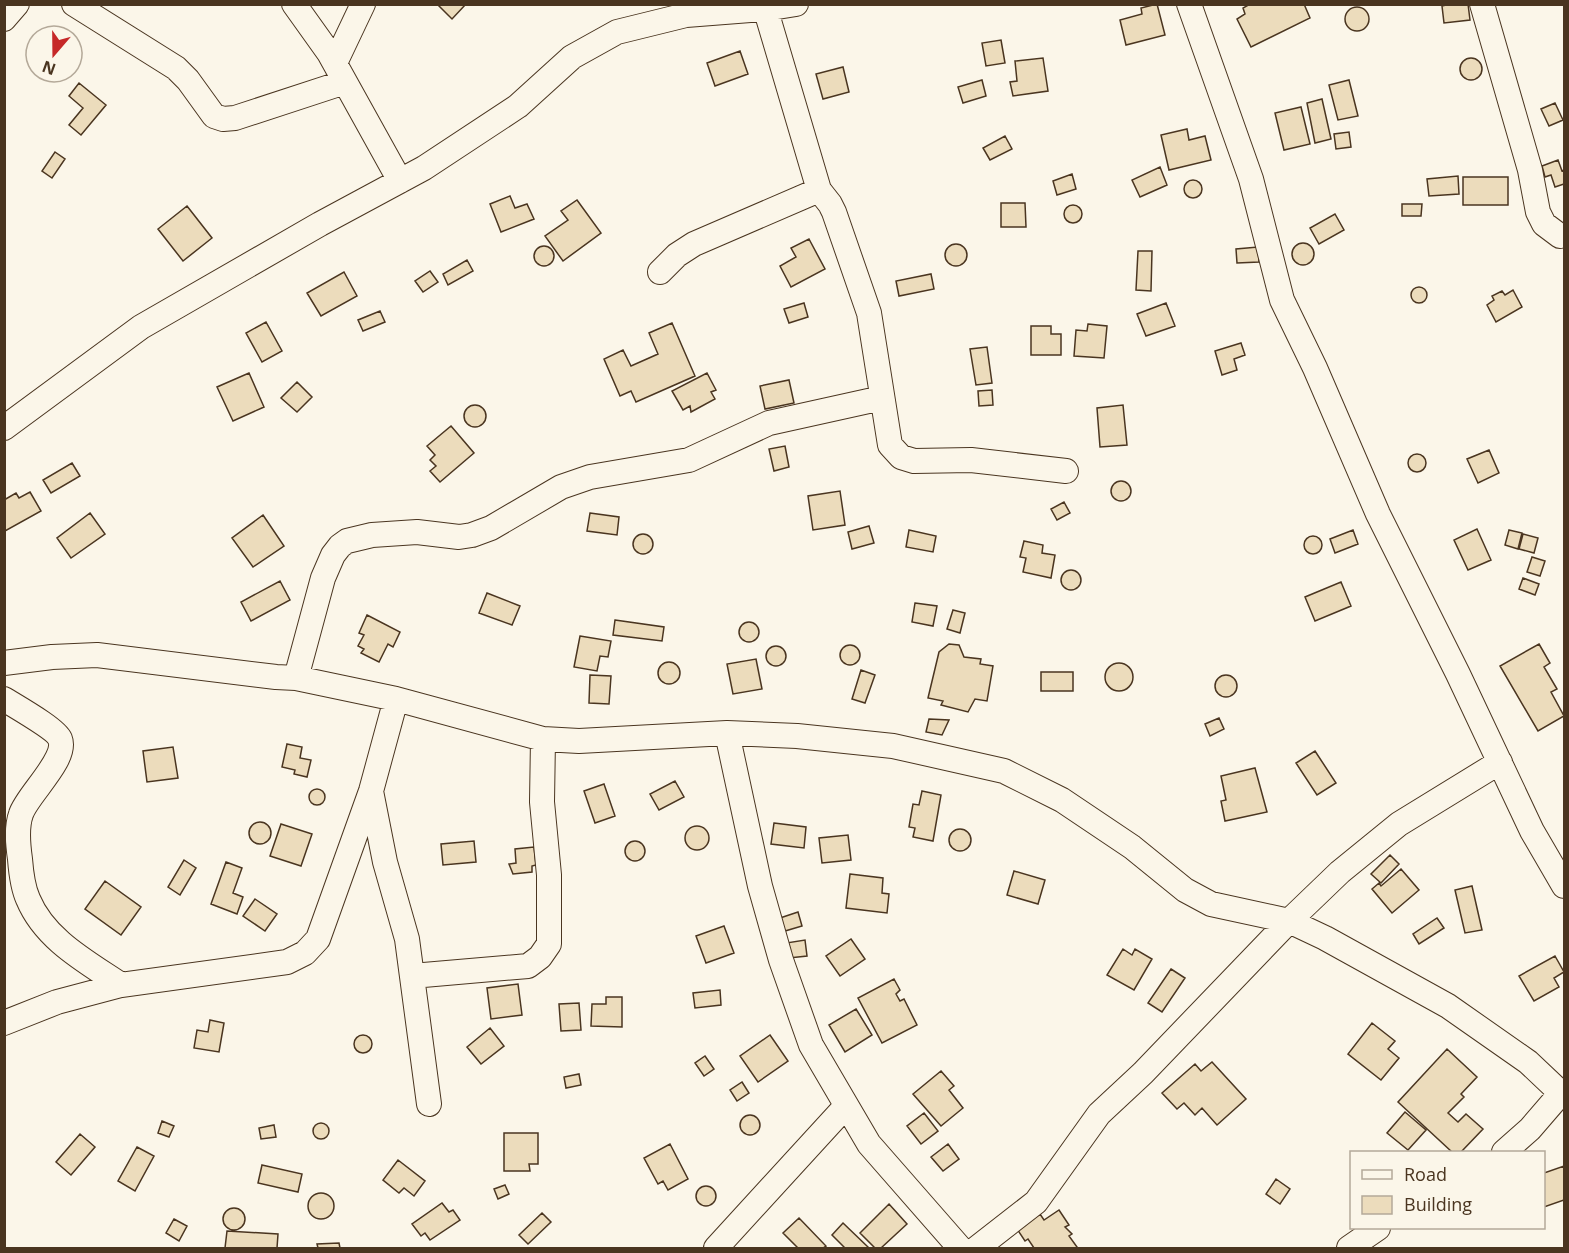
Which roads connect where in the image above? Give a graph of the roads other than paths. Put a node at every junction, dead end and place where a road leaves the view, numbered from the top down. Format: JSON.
{"nodes":[{"id":1,"x":17,"y":4,"type":"edge"},
{"id":2,"x":74,"y":4,"type":"edge"},
{"id":3,"x":294,"y":4,"type":"edge"},
{"id":4,"x":363,"y":4,"type":"edge"},
{"id":5,"x":796,"y":4,"type":"edge"},
{"id":6,"x":1188,"y":4,"type":"edge"},
{"id":7,"x":1482,"y":4,"type":"edge"},
{"id":8,"x":764,"y":7,"type":"edge"},
{"id":9,"x":4,"y":19,"type":"edge"},
{"id":10,"x":340,"y":73,"type":"junction"},
{"id":11,"x":400,"y":181,"type":"junction"},
{"id":12,"x":819,"y":190,"type":"junction"},
{"id":13,"x":1560,"y":236,"type":"dead end"},
{"id":14,"x":660,"y":272,"type":"dead end"},
{"id":15,"x":882,"y":398,"type":"junction"},
{"id":16,"x":4,"y":428,"type":"edge"},
{"id":17,"x":1066,"y":471,"type":"dead end"},
{"id":18,"x":4,"y":663,"type":"edge"},
{"id":19,"x":296,"y":678,"type":"junction"},
{"id":20,"x":4,"y":699,"type":"edge"},
{"id":21,"x":396,"y":699,"type":"junction"},
{"id":22,"x":727,"y":733,"type":"junction"},
{"id":23,"x":543,"y":740,"type":"junction"},
{"id":24,"x":1500,"y":762,"type":"junction"},
{"id":25,"x":371,"y":791,"type":"junction"},
{"id":26,"x":1564,"y":886,"type":"edge"},
{"id":27,"x":1289,"y":921,"type":"junction"},
{"id":28,"x":412,"y":976,"type":"junction"},
{"id":29,"x":121,"y":985,"type":"junction"},
{"id":30,"x":4,"y":1023,"type":"edge"},
{"id":31,"x":1563,"y":1094,"type":"edge"},
{"id":32,"x":429,"y":1104,"type":"dead end"},
{"id":33,"x":846,"y":1106,"type":"junction"},
{"id":34,"x":1505,"y":1151,"type":"edge"},
{"id":35,"x":1375,"y":1229,"type":"edge"},
{"id":36,"x":716,"y":1248,"type":"edge"},
{"id":37,"x":960,"y":1248,"type":"edge"},
{"id":38,"x":977,"y":1248,"type":"edge"},
{"id":39,"x":1349,"y":1248,"type":"edge"}],
"edges":[{"from":1,"to":9,"type":"street"},
{"from":2,"to":10,"type":"street"},
{"from":3,"to":10,"type":"street"},
{"from":4,"to":10,"type":"street"},
{"from":5,"to":8,"type":"street"},
{"from":6,"to":24,"type":"street"},
{"from":7,"to":13,"type":"street"},
{"from":8,"to":11,"type":"street"},
{"from":8,"to":12,"type":"street"},
{"from":10,"to":11,"type":"street"},
{"from":11,"to":16,"type":"street"},
{"from":12,"to":14,"type":"street"},
{"from":12,"to":15,"type":"street"},
{"from":15,"to":17,"type":"street"},
{"from":15,"to":19,"type":"street"},
{"from":18,"to":19,"type":"street"},
{"from":19,"to":21,"type":"street"},
{"from":20,"to":29,"type":"street"},
{"from":21,"to":23,"type":"street"},
{"from":21,"to":25,"type":"street"},
{"from":22,"to":23,"type":"street"},
{"from":22,"to":27,"type":"street"},
{"from":22,"to":33,"type":"street"},
{"from":23,"to":28,"type":"street"},
{"from":24,"to":26,"type":"street"},
{"from":24,"to":27,"type":"street"},
{"from":25,"to":28,"type":"street"},
{"from":25,"to":29,"type":"street"},
{"from":27,"to":31,"type":"street"},
{"from":27,"to":38,"type":"street"},
{"from":28,"to":32,"type":"street"},
{"from":29,"to":30,"type":"street"},
{"from":31,"to":34,"type":"street"},
{"from":33,"to":36,"type":"street"},
{"from":33,"to":37,"type":"street"},
{"from":35,"to":39,"type":"street"}]}
